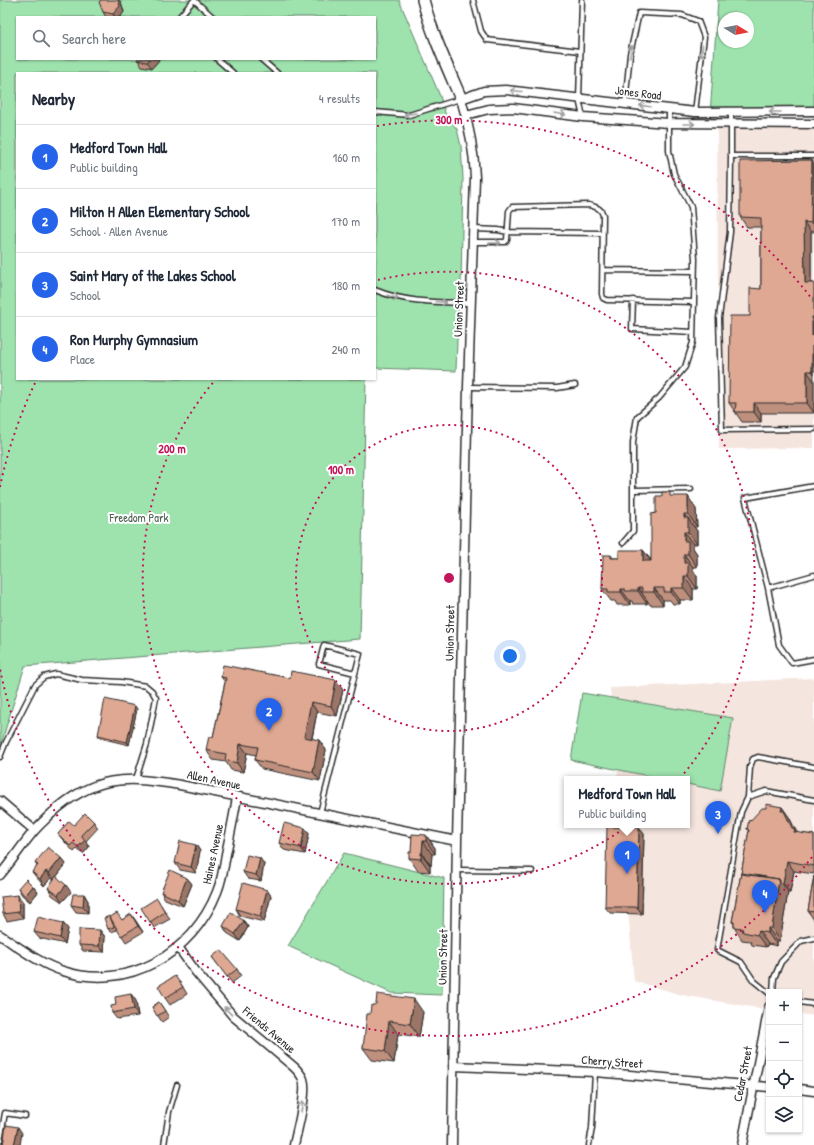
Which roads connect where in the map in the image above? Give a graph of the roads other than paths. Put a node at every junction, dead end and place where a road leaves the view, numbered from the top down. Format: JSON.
{"nodes":[{"id":1,"x":423,"y":0,"type":"edge"},
{"id":2,"x":473,"y":0,"type":"edge"},
{"id":3,"x":582,"y":0,"type":"edge"},
{"id":4,"x":180,"y":16,"type":"edge"},
{"id":5,"x":212,"y":16,"type":"edge"},
{"id":6,"x":580,"y":51,"type":"junction"},
{"id":7,"x":218,"y":60,"type":"edge"},
{"id":8,"x":262,"y":60,"type":"edge"},
{"id":9,"x":232,"y":72,"type":"edge"},
{"id":10,"x":276,"y":72,"type":"edge"},
{"id":11,"x":461,"y":98,"type":"junction"},
{"id":12,"x":579,"y":99,"type":"junction"},
{"id":13,"x":625,"y":104,"type":"junction"},
{"id":14,"x":669,"y":109,"type":"junction"},
{"id":15,"x":814,"y":111,"type":"edge"},
{"id":16,"x":376,"y":112,"type":"edge"},
{"id":17,"x":696,"y":112,"type":"junction"},
{"id":18,"x":731,"y":112,"type":"junction"},
{"id":19,"x":466,"y":116,"type":"junction"},
{"id":20,"x":583,"y":117,"type":"junction"},
{"id":21,"x":669,"y":124,"type":"junction"},
{"id":22,"x":732,"y":124,"type":"junction"},
{"id":23,"x":814,"y":124,"type":"edge"},
{"id":24,"x":732,"y":156,"type":"junction"},
{"id":25,"x":814,"y":156,"type":"edge"},
{"id":26,"x":473,"y":229,"type":"junction"},
{"id":27,"x":508,"y":232,"type":"junction"},
{"id":28,"x":603,"y":233,"type":"junction"},
{"id":29,"x":473,"y":242,"type":"junction"},
{"id":30,"x":603,"y":270,"type":"junction"},
{"id":31,"x":694,"y":271,"type":"junction"},
{"id":32,"x":376,"y":290,"type":"edge"},
{"id":33,"x":633,"y":300,"type":"junction"},
{"id":34,"x":694,"y":302,"type":"junction"},
{"id":35,"x":471,"y":303,"type":"junction"},
{"id":36,"x":693,"y":332,"type":"junction"},
{"id":37,"x":575,"y":385,"type":"dead end"},
{"id":38,"x":468,"y":387,"type":"junction"},
{"id":39,"x":814,"y":429,"type":"edge"},
{"id":40,"x":814,"y":486,"type":"edge"},
{"id":41,"x":691,"y":489,"type":"dead end"},
{"id":42,"x":634,"y":490,"type":"junction"},
{"id":43,"x":623,"y":543,"type":"dead end"},
{"id":44,"x":814,"y":575,"type":"edge"},
{"id":45,"x":768,"y":588,"type":"junction"},
{"id":46,"x":814,"y":659,"type":"edge"},
{"id":47,"x":355,"y":673,"type":"junction"},
{"id":48,"x":0,"y":757,"type":"edge"},
{"id":49,"x":814,"y":767,"type":"edge"},
{"id":50,"x":136,"y":779,"type":"junction"},
{"id":51,"x":237,"y":797,"type":"junction"},
{"id":52,"x":748,"y":797,"type":"junction"},
{"id":53,"x":814,"y":800,"type":"edge"},
{"id":54,"x":0,"y":801,"type":"edge"},
{"id":55,"x":320,"y":814,"type":"junction"},
{"id":56,"x":34,"y":830,"type":"junction"},
{"id":57,"x":457,"y":841,"type":"junction"},
{"id":58,"x":456,"y":870,"type":"junction"},
{"id":59,"x":532,"y":871,"type":"dead end"},
{"id":60,"x":0,"y":875,"type":"edge"},
{"id":61,"x":0,"y":935,"type":"edge"},
{"id":62,"x":814,"y":938,"type":"edge"},
{"id":63,"x":178,"y":947,"type":"junction"},
{"id":64,"x":773,"y":989,"type":"edge"},
{"id":65,"x":766,"y":991,"type":"edge"},
{"id":66,"x":802,"y":1002,"type":"edge"},
{"id":67,"x":814,"y":1004,"type":"edge"},
{"id":68,"x":766,"y":1022,"type":"edge"},
{"id":69,"x":453,"y":1066,"type":"junction"},
{"id":70,"x":595,"y":1072,"type":"junction"},
{"id":71,"x":177,"y":1085,"type":"dead end"},
{"id":72,"x":753,"y":1085,"type":"junction"},
{"id":73,"x":766,"y":1087,"type":"edge"},
{"id":74,"x":802,"y":1089,"type":"edge"},
{"id":75,"x":814,"y":1091,"type":"edge"},
{"id":76,"x":25,"y":1116,"type":"dead end"},
{"id":77,"x":0,"y":1141,"type":"edge"},
{"id":78,"x":164,"y":1145,"type":"edge"},
{"id":79,"x":294,"y":1145,"type":"edge"},
{"id":80,"x":452,"y":1145,"type":"edge"},
{"id":81,"x":589,"y":1145,"type":"edge"},
{"id":82,"x":742,"y":1145,"type":"edge"}],
"edges":[{"from":1,"to":11,"type":"street"},
{"from":2,"to":6,"type":"lane"},
{"from":3,"to":6,"type":"lane"},
{"from":4,"to":5,"type":"lane"},
{"from":6,"to":12,"type":"lane"},
{"from":7,"to":9,"type":"lane"},
{"from":8,"to":10,"type":"lane"},
{"from":12,"to":11,"type":"street","name":"Jones Road","one_way":true},
{"from":11,"to":16,"type":"lane","one_way":true},
{"from":11,"to":19,"type":"street","name":"Union Street"},
{"from":12,"to":13,"type":"street","name":"Jones Road"},
{"from":12,"to":20,"type":"lane"},
{"from":14,"to":13,"type":"street","name":"Jones Road","one_way":true},
{"from":13,"to":17,"type":"lane","one_way":true},
{"from":14,"to":17,"type":"street","name":"Jones Road"},
{"from":14,"to":21,"type":"lane"},
{"from":15,"to":18,"type":"street","name":"Jones Road","one_way":true},
{"from":17,"to":18,"type":"street","name":"Jones Road"},
{"from":18,"to":22,"type":"lane"},
{"from":19,"to":20,"type":"street","one_way":true},
{"from":19,"to":26,"type":"street","name":"Union Street"},
{"from":20,"to":21,"type":"street"},
{"from":21,"to":22,"type":"street","one_way":true},
{"from":21,"to":31,"type":"lane"},
{"from":22,"to":23,"type":"street"},
{"from":22,"to":24,"type":"lane"},
{"from":24,"to":25,"type":"lane"},
{"from":24,"to":39,"type":"lane"},
{"from":26,"to":27,"type":"lane"},
{"from":26,"to":29,"type":"street","name":"Union Street"},
{"from":27,"to":28,"type":"lane"},
{"from":27,"to":28,"type":"lane"},
{"from":29,"to":27,"type":"lane","one_way":true},
{"from":28,"to":30,"type":"lane"},
{"from":29,"to":35,"type":"street","name":"Union Street"},
{"from":30,"to":31,"type":"lane"},
{"from":30,"to":33,"type":"lane"},
{"from":31,"to":34,"type":"lane"},
{"from":32,"to":35,"type":"lane","one_way":true},
{"from":33,"to":34,"type":"lane"},
{"from":33,"to":36,"type":"lane"},
{"from":34,"to":36,"type":"lane"},
{"from":35,"to":38,"type":"street","name":"Union Street"},
{"from":36,"to":42,"type":"lane"},
{"from":37,"to":38,"type":"lane"},
{"from":38,"to":57,"type":"street","name":"Union Street"},
{"from":40,"to":45,"type":"lane"},
{"from":41,"to":42,"type":"lane"},
{"from":42,"to":43,"type":"lane"},
{"from":44,"to":45,"type":"lane"},
{"from":45,"to":46,"type":"lane"},
{"from":47,"to":47,"type":"lane"},
{"from":47,"to":55,"type":"lane"},
{"from":48,"to":50,"type":"lane"},
{"from":49,"to":52,"type":"lane"},
{"from":50,"to":51,"type":"street","name":"Allen Avenue"},
{"from":50,"to":56,"type":"street","name":"Allen Avenue"},
{"from":51,"to":55,"type":"street","name":"Allen Avenue"},
{"from":51,"to":63,"type":"street","name":"Haines Avenue"},
{"from":52,"to":53,"type":"lane"},
{"from":52,"to":65,"type":"lane"},
{"from":54,"to":56,"type":"street"},
{"from":55,"to":57,"type":"street","name":"Allen Avenue"},
{"from":56,"to":60,"type":"street","name":"Allen Avenue"},
{"from":57,"to":58,"type":"street","name":"Union Street"},
{"from":58,"to":59,"type":"lane"},
{"from":58,"to":69,"type":"street","name":"Union Street"},
{"from":61,"to":63,"type":"street","name":"Haines Avenue"},
{"from":62,"to":64,"type":"lane"},
{"from":79,"to":63,"type":"street","name":"Friends Avenue","one_way":true},
{"from":66,"to":67,"type":"lane"},
{"from":68,"to":72,"type":"street","name":"Cedar Street"},
{"from":69,"to":70,"type":"street","name":"Cherry Street"},
{"from":69,"to":80,"type":"street","name":"Union Street"},
{"from":70,"to":72,"type":"street","name":"Cherry Street"},
{"from":70,"to":81,"type":"lane"},
{"from":71,"to":78,"type":"lane"},
{"from":72,"to":73,"type":"street","name":"Cherry Street"},
{"from":72,"to":82,"type":"street","name":"Cedar Street"},
{"from":74,"to":75,"type":"street"},
{"from":76,"to":77,"type":"lane"}]}
